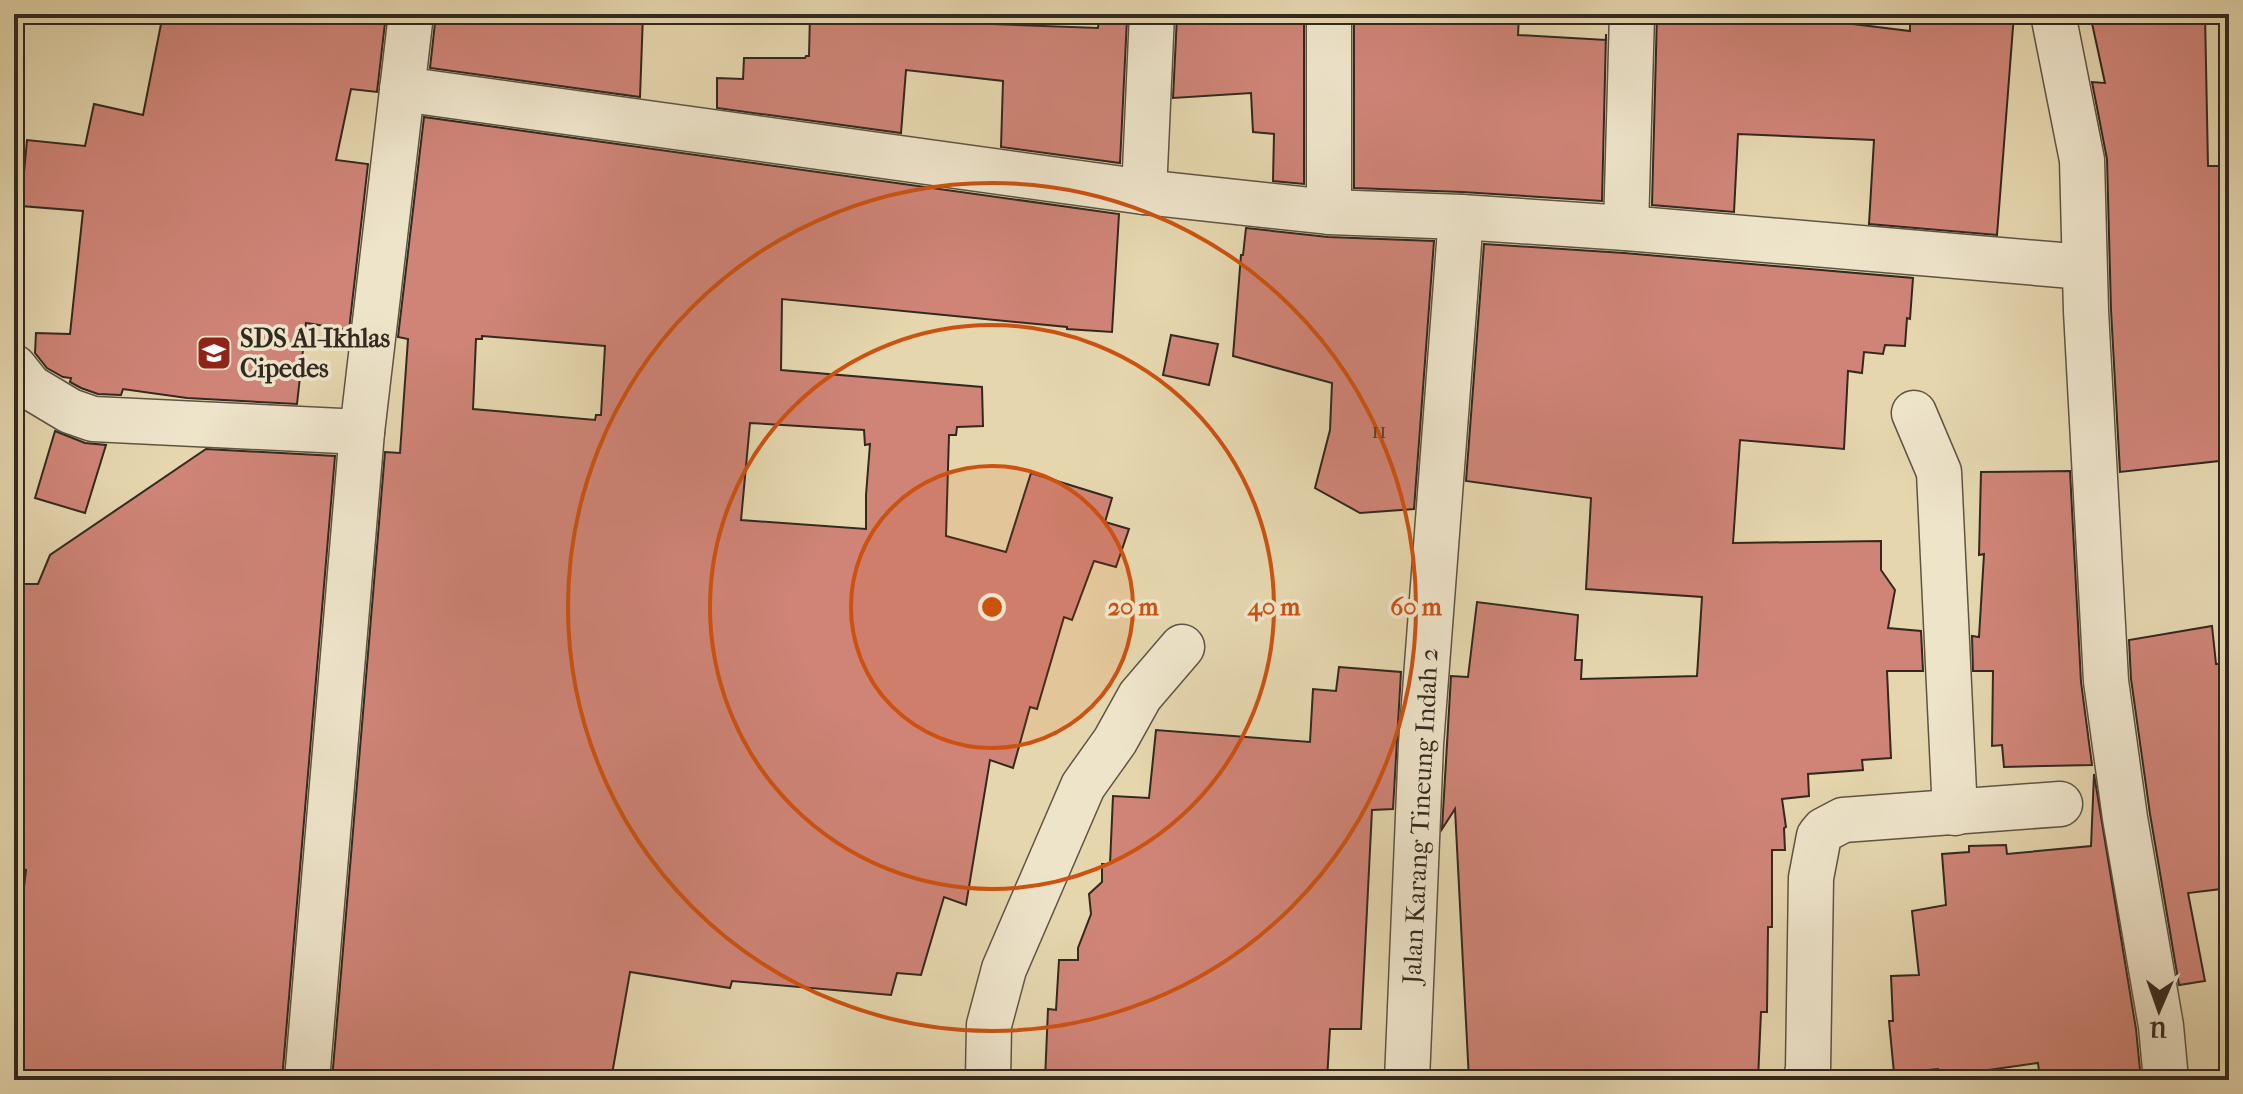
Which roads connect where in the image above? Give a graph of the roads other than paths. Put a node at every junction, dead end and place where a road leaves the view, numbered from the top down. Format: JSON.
{"nodes":[{"id":1,"x":411,"y":14,"type":"edge"},
{"id":2,"x":1152,"y":14,"type":"edge"},
{"id":3,"x":1329,"y":14,"type":"edge"},
{"id":4,"x":1632,"y":14,"type":"edge"},
{"id":5,"x":2053,"y":14,"type":"edge"},
{"id":6,"x":402,"y":89,"type":"junction"},
{"id":7,"x":1144,"y":192,"type":"junction"},
{"id":8,"x":1329,"y":212,"type":"junction"},
{"id":9,"x":1461,"y":217,"type":"junction"},
{"id":10,"x":1626,"y":228,"type":"junction"},
{"id":11,"x":2084,"y":267,"type":"junction"},
{"id":12,"x":14,"y":367,"type":"edge"},
{"id":13,"x":1914,"y":413,"type":"dead end"},
{"id":14,"x":362,"y":432,"type":"junction"},
{"id":15,"x":1182,"y":647,"type":"dead end"},
{"id":16,"x":2060,"y":804,"type":"dead end"},
{"id":17,"x":1955,"y":813,"type":"junction"},
{"id":18,"x":307,"y":1080,"type":"edge"},
{"id":19,"x":988,"y":1080,"type":"edge"},
{"id":20,"x":1407,"y":1080,"type":"edge"},
{"id":21,"x":1805,"y":1080,"type":"edge"},
{"id":22,"x":2166,"y":1080,"type":"edge"}],
"edges":[{"from":1,"to":6,"type":"street"},
{"from":2,"to":7,"type":"street"},
{"from":3,"to":8,"type":"street"},
{"from":4,"to":10,"type":"street"},
{"from":5,"to":11,"type":"street"},
{"from":6,"to":7,"type":"street"},
{"from":6,"to":14,"type":"street"},
{"from":7,"to":8,"type":"street"},
{"from":8,"to":9,"type":"street"},
{"from":9,"to":10,"type":"street"},
{"from":9,"to":20,"type":"street","name":"Jalan Karang Tineung Indah 2"},
{"from":10,"to":11,"type":"street"},
{"from":11,"to":22,"type":"street"},
{"from":12,"to":14,"type":"street"},
{"from":13,"to":17,"type":"street"},
{"from":14,"to":18,"type":"street"},
{"from":15,"to":19,"type":"street"},
{"from":16,"to":17,"type":"street"},
{"from":17,"to":21,"type":"street"}]}
